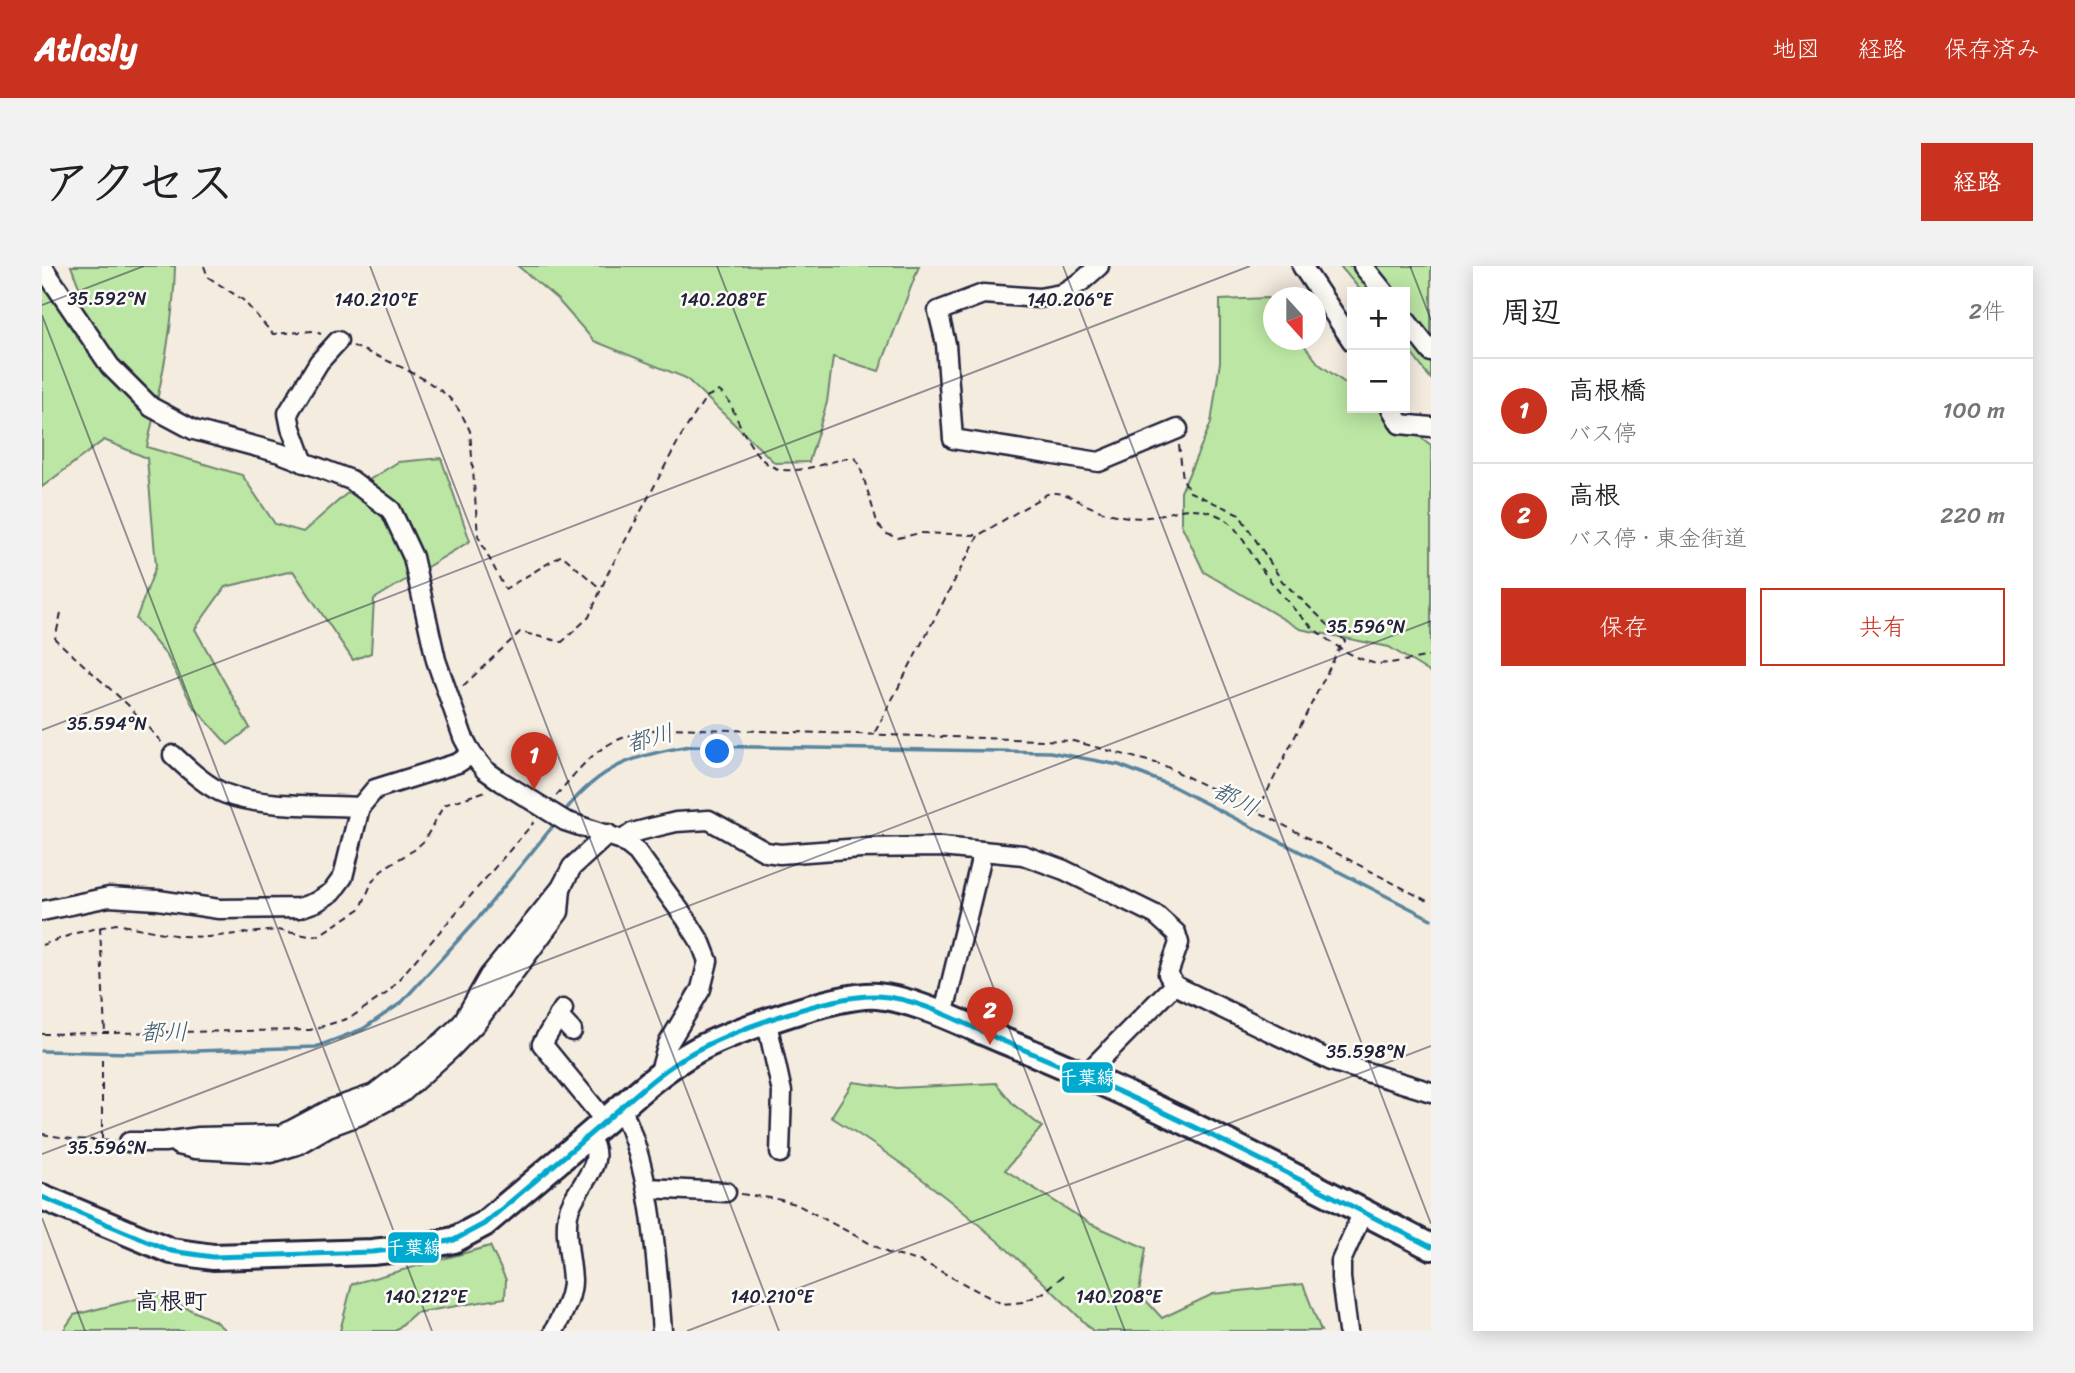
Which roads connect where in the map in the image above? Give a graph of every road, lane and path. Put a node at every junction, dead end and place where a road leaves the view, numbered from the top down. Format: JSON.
{"nodes":[{"id":1,"x":42,"y":266,"type":"edge"},
{"id":2,"x":204,"y":266,"type":"edge"},
{"id":3,"x":1099,"y":266,"type":"edge"},
{"id":4,"x":1302,"y":266,"type":"edge"},
{"id":5,"x":1363,"y":266,"type":"edge"},
{"id":6,"x":1380,"y":287,"type":"edge"},
{"id":7,"x":1410,"y":325,"type":"edge"},
{"id":8,"x":1347,"y":334,"type":"edge"},
{"id":9,"x":338,"y":341,"type":"junction"},
{"id":10,"x":1431,"y":352,"type":"edge"},
{"id":11,"x":1394,"y":413,"type":"edge"},
{"id":12,"x":1431,"y":427,"type":"edge"},
{"id":13,"x":1178,"y":429,"type":"joint"},
{"id":14,"x":304,"y":463,"type":"junction"},
{"id":15,"x":979,"y":535,"type":"junction"},
{"id":16,"x":602,"y":590,"type":"junction"},
{"id":17,"x":61,"y":612,"type":"dead end"},
{"id":18,"x":1340,"y":647,"type":"junction"},
{"id":19,"x":1431,"y":656,"type":"edge"},
{"id":20,"x":449,"y":699,"type":"junction"},
{"id":21,"x":874,"y":734,"type":"junction"},
{"id":22,"x":472,"y":754,"type":"junction"},
{"id":23,"x":173,"y":755,"type":"joint"},
{"id":24,"x":360,"y":807,"type":"junction"},
{"id":25,"x":545,"y":809,"type":"junction"},
{"id":26,"x":1257,"y":811,"type":"junction"},
{"id":27,"x":615,"y":837,"type":"junction"},
{"id":28,"x":983,"y":851,"type":"junction"},
{"id":29,"x":1431,"y":903,"type":"edge"},
{"id":30,"x":42,"y":911,"type":"edge"},
{"id":31,"x":100,"y":926,"type":"dead end"},
{"id":32,"x":1174,"y":985,"type":"junction"},
{"id":33,"x":943,"y":1016,"type":"junction"},
{"id":34,"x":767,"y":1023,"type":"junction"},
{"id":35,"x":572,"y":1031,"type":"dead end"},
{"id":36,"x":104,"y":1032,"type":"junction"},
{"id":37,"x":42,"y":1034,"type":"edge"},
{"id":38,"x":102,"y":1060,"type":"dead end"},
{"id":39,"x":1086,"y":1074,"type":"junction"},
{"id":40,"x":659,"y":1075,"type":"junction"},
{"id":41,"x":1431,"y":1092,"type":"edge"},
{"id":42,"x":605,"y":1122,"type":"junction"},
{"id":43,"x":42,"y":1134,"type":"edge"},
{"id":44,"x":102,"y":1141,"type":"junction"},
{"id":45,"x":129,"y":1142,"type":"joint"},
{"id":46,"x":780,"y":1153,"type":"dead end"},
{"id":47,"x":647,"y":1188,"type":"junction"},
{"id":48,"x":726,"y":1192,"type":"joint"},
{"id":49,"x":42,"y":1197,"type":"edge"},
{"id":50,"x":1363,"y":1212,"type":"junction"},
{"id":51,"x":1431,"y":1247,"type":"edge"},
{"id":52,"x":1063,"y":1276,"type":"dead end"},
{"id":53,"x":554,"y":1331,"type":"edge"},
{"id":54,"x":662,"y":1331,"type":"edge"},
{"id":55,"x":1348,"y":1331,"type":"edge"}],
"edges":[{"from":1,"to":14,"type":"street"},
{"from":2,"to":9,"type":"path"},
{"from":3,"to":13,"type":"street"},
{"from":4,"to":8,"type":"street"},
{"from":5,"to":6,"type":"street"},
{"from":7,"to":10,"type":"street"},
{"from":9,"to":14,"type":"street"},
{"from":9,"to":16,"type":"path"},
{"from":11,"to":12,"type":"street"},
{"from":13,"to":18,"type":"path"},
{"from":14,"to":20,"type":"street"},
{"from":15,"to":16,"type":"path"},
{"from":15,"to":18,"type":"path"},
{"from":15,"to":21,"type":"path"},
{"from":16,"to":20,"type":"path"},
{"from":17,"to":23,"type":"path"},
{"from":18,"to":19,"type":"path"},
{"from":18,"to":26,"type":"path"},
{"from":20,"to":22,"type":"street"},
{"from":21,"to":25,"type":"path"},
{"from":21,"to":26,"type":"path"},
{"from":22,"to":24,"type":"street"},
{"from":22,"to":25,"type":"street"},
{"from":23,"to":24,"type":"street"},
{"from":24,"to":30,"type":"street"},
{"from":25,"to":27,"type":"street"},
{"from":25,"to":36,"type":"path"},
{"from":26,"to":29,"type":"path"},
{"from":27,"to":28,"type":"street"},
{"from":27,"to":40,"type":"street"},
{"from":27,"to":45,"type":"street"},
{"from":28,"to":32,"type":"street"},
{"from":28,"to":33,"type":"street"},
{"from":31,"to":36,"type":"path"},
{"from":32,"to":39,"type":"street"},
{"from":32,"to":41,"type":"street"},
{"from":33,"to":34,"type":"highway"},
{"from":33,"to":39,"type":"highway"},
{"from":34,"to":40,"type":"highway"},
{"from":34,"to":46,"type":"street"},
{"from":35,"to":42,"type":"street"},
{"from":36,"to":37,"type":"path"},
{"from":38,"to":44,"type":"path"},
{"from":39,"to":50,"type":"highway"},
{"from":40,"to":42,"type":"highway"},
{"from":42,"to":47,"type":"street"},
{"from":42,"to":49,"type":"highway"},
{"from":42,"to":53,"type":"street"},
{"from":43,"to":44,"type":"path"},
{"from":44,"to":45,"type":"path"},
{"from":47,"to":48,"type":"street"},
{"from":47,"to":54,"type":"street"},
{"from":48,"to":52,"type":"path"},
{"from":50,"to":51,"type":"highway"},
{"from":50,"to":55,"type":"street"}]}
